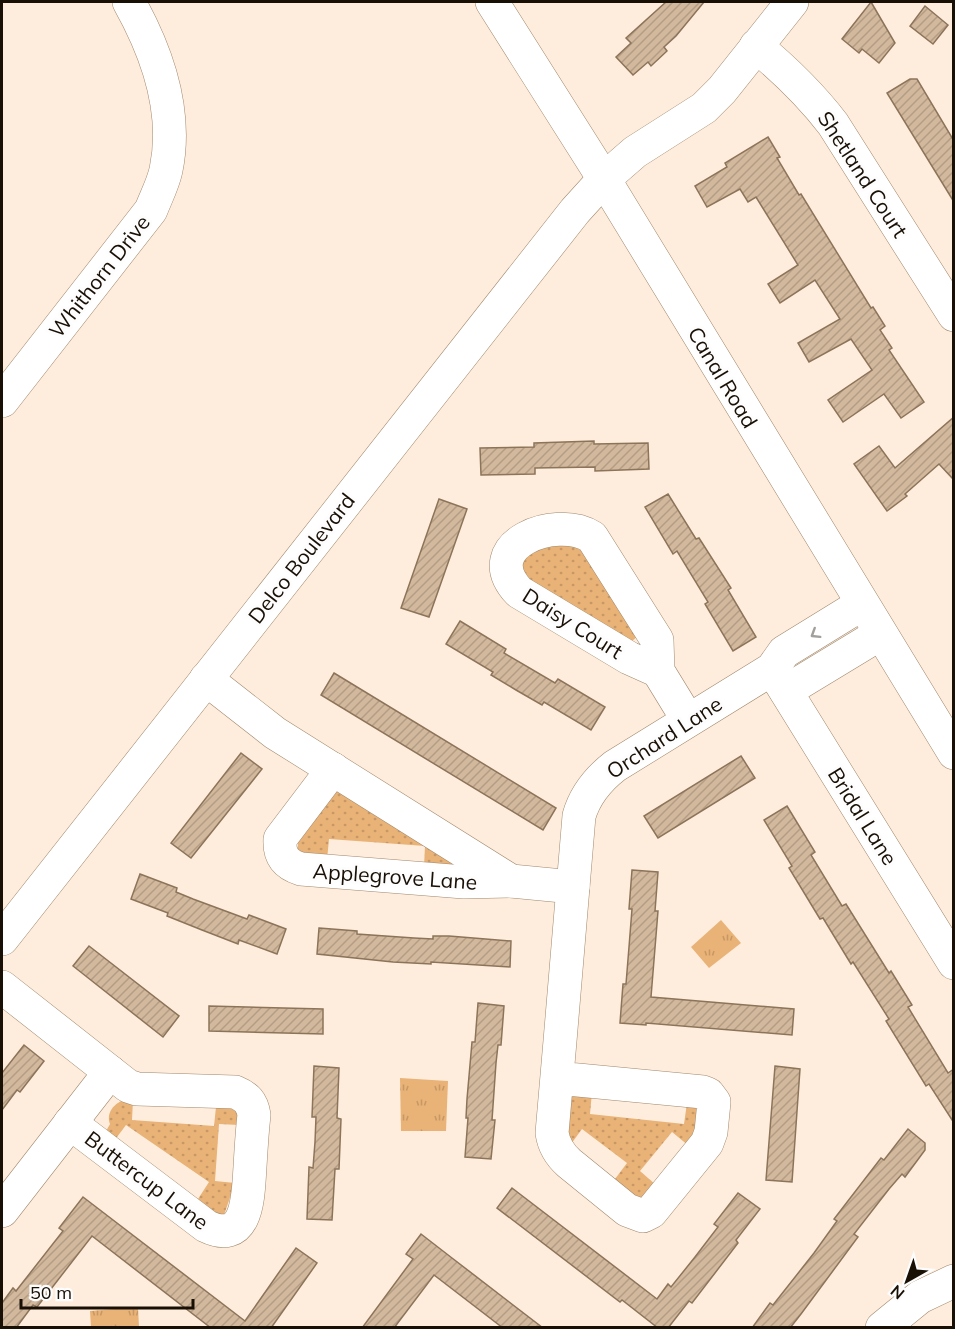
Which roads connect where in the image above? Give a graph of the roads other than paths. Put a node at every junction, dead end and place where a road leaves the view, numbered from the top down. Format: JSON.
{"nodes":[{"id":1,"x":129,"y":2,"type":"edge"},
{"id":2,"x":492,"y":2,"type":"edge"},
{"id":3,"x":792,"y":2,"type":"edge"},
{"id":4,"x":756,"y":46,"type":"junction"},
{"id":5,"x":604,"y":179,"type":"junction"},
{"id":6,"x":954,"y":315,"type":"edge"},
{"id":7,"x":2,"y":401,"type":"edge"},
{"id":8,"x":862,"y":604,"type":"junction"},
{"id":9,"x":880,"y":634,"type":"junction"},
{"id":10,"x":658,"y":671,"type":"junction"},
{"id":11,"x":206,"y":679,"type":"junction"},
{"id":12,"x":779,"y":680,"type":"junction"},
{"id":13,"x":688,"y":720,"type":"junction"},
{"id":14,"x":954,"y":753,"type":"edge"},
{"id":15,"x":333,"y":769,"type":"junction"},
{"id":16,"x":511,"y":881,"type":"junction"},
{"id":17,"x":573,"y":887,"type":"junction"},
{"id":18,"x":2,"y":939,"type":"edge"},
{"id":19,"x":954,"y":963,"type":"edge"},
{"id":20,"x":2,"y":987,"type":"edge"},
{"id":21,"x":110,"y":1072,"type":"junction"},
{"id":22,"x":557,"y":1078,"type":"junction"},
{"id":23,"x":70,"y":1123,"type":"junction"},
{"id":24,"x":2,"y":1211,"type":"edge"},
{"id":25,"x":954,"y":1281,"type":"edge"},
{"id":26,"x":882,"y":1328,"type":"edge"}],
"edges":[{"from":1,"to":7,"type":"street","name":"Whithorn Drive"},
{"from":2,"to":5,"type":"street","name":"Canal Road"},
{"from":3,"to":4,"type":"street","name":"Delco Boulevard"},
{"from":4,"to":5,"type":"street","name":"Delco Boulevard"},
{"from":4,"to":6,"type":"street","name":"Shetland Court"},
{"from":5,"to":8,"type":"street","name":"Canal Road"},
{"from":5,"to":11,"type":"street","name":"Delco Boulevard"},
{"from":8,"to":9,"type":"street","name":"Canal Road"},
{"from":8,"to":12,"type":"street","name":"Orchard Lane","one_way":true},
{"from":9,"to":12,"type":"street"},
{"from":9,"to":14,"type":"street","name":"Canal Road"},
{"from":10,"to":10,"type":"street","name":"Daisy Court"},
{"from":10,"to":13,"type":"street","name":"Daisy Court"},
{"from":11,"to":15,"type":"street","name":"Applegrove Lane"},
{"from":11,"to":18,"type":"street","name":"Delco Boulevard"},
{"from":12,"to":13,"type":"street","name":"Orchard Lane"},
{"from":12,"to":19,"type":"street","name":"Bridal Lane"},
{"from":13,"to":17,"type":"street","name":"Orchard Lane"},
{"from":15,"to":16,"type":"street","name":"Applegrove Lane"},
{"from":15,"to":16,"type":"street","name":"Applegrove Lane"},
{"from":16,"to":17,"type":"street","name":"Applegrove Lane"},
{"from":17,"to":22,"type":"street","name":"Orchard Lane"},
{"from":20,"to":21,"type":"street","name":"Buttercup Lane"},
{"from":21,"to":23,"type":"street","name":"Buttercup Lane"},
{"from":21,"to":23,"type":"street","name":"Buttercup Lane"},
{"from":22,"to":22,"type":"street","name":"Orchard Lane"},
{"from":23,"to":24,"type":"street","name":"Buttercup Lane"},
{"from":25,"to":26,"type":"street"}]}
